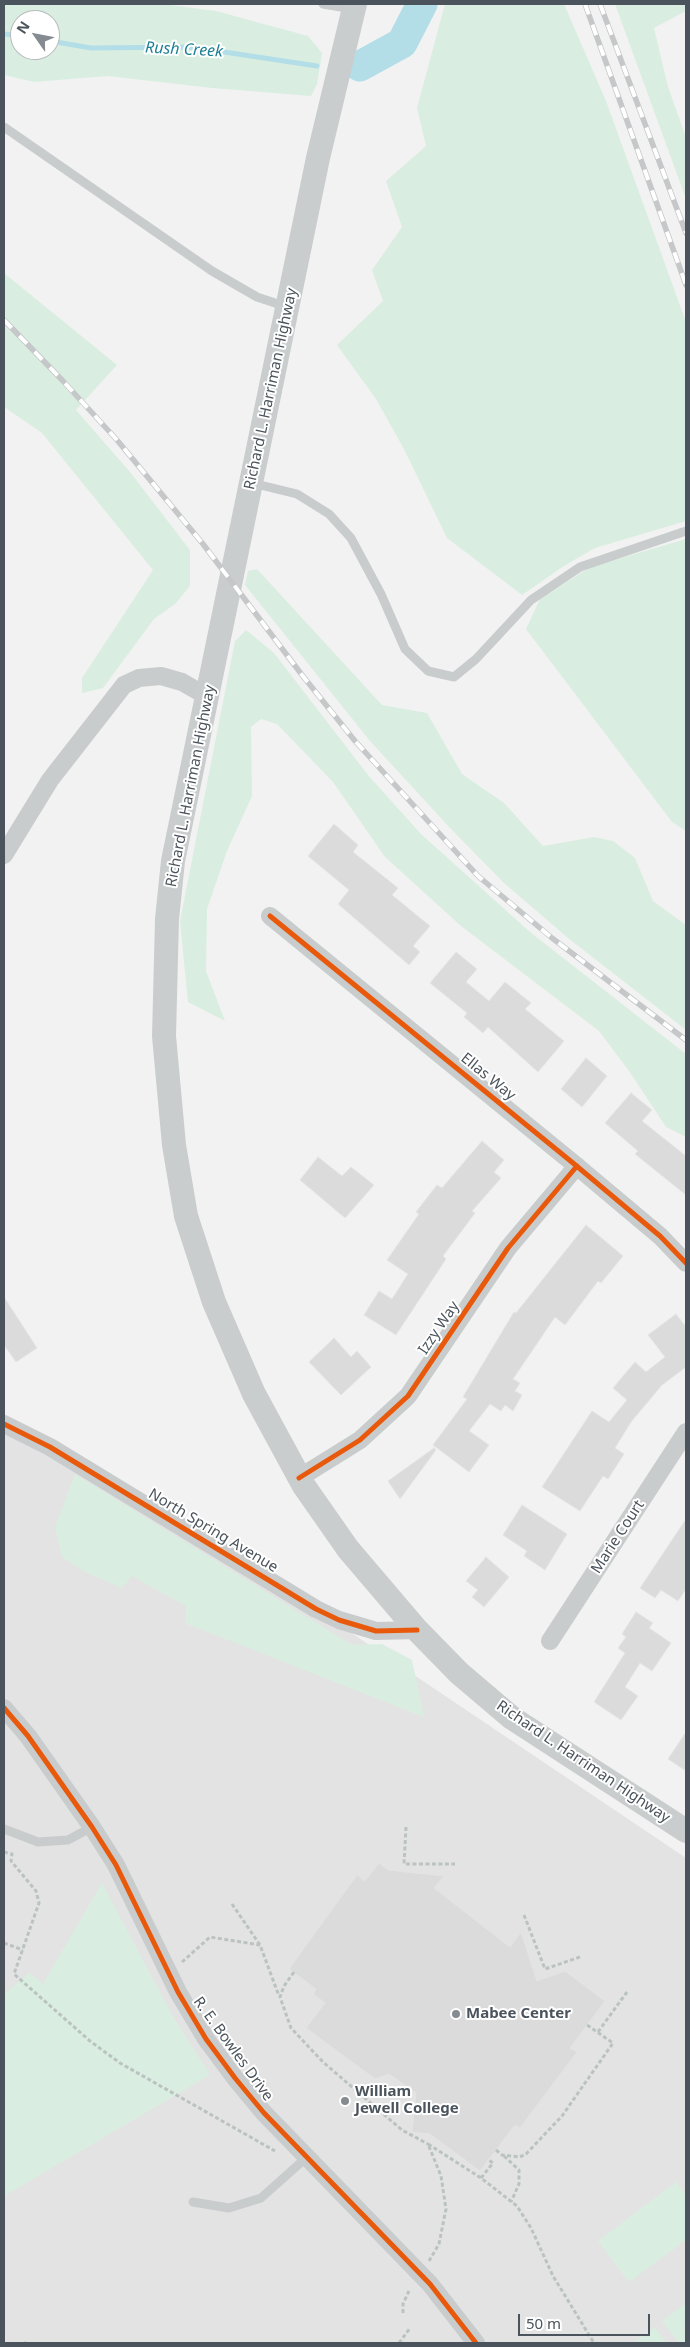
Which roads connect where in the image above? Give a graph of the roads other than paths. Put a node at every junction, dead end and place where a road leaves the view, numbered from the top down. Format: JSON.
{"nodes":[{"id":1,"x":323,"y":4,"type":"edge"},
{"id":2,"x":354,"y":6,"type":"edge"},
{"id":3,"x":4,"y":127,"type":"edge"},
{"id":4,"x":287,"y":307,"type":"junction"},
{"id":5,"x":251,"y":483,"type":"junction"},
{"id":6,"x":686,"y":531,"type":"edge"},
{"id":7,"x":208,"y":697,"type":"junction"},
{"id":8,"x":4,"y":855,"type":"edge"},
{"id":9,"x":270,"y":916,"type":"dead end"},
{"id":10,"x":577,"y":1166,"type":"junction"},
{"id":11,"x":686,"y":1263,"type":"edge"},
{"id":12,"x":4,"y":1424,"type":"edge"},
{"id":13,"x":686,"y":1432,"type":"edge"},
{"id":14,"x":299,"y":1478,"type":"junction"},
{"id":15,"x":418,"y":1630,"type":"junction"},
{"id":16,"x":550,"y":1641,"type":"dead end"},
{"id":17,"x":4,"y":1708,"type":"edge"},
{"id":18,"x":92,"y":1827,"type":"junction"},
{"id":19,"x":4,"y":1829,"type":"edge"},
{"id":20,"x":686,"y":1832,"type":"edge"},
{"id":21,"x":307,"y":2157,"type":"junction"},
{"id":22,"x":193,"y":2202,"type":"dead end"},
{"id":23,"x":476,"y":2343,"type":"edge"}],
"edges":[{"from":1,"to":2,"type":"lane"},
{"from":2,"to":4,"type":"main road","name":"Richard L. Harriman Highway"},
{"from":3,"to":4,"type":"lane"},
{"from":4,"to":5,"type":"main road","name":"Richard L. Harriman Highway"},
{"from":5,"to":6,"type":"lane"},
{"from":5,"to":7,"type":"main road","name":"Richard L. Harriman Highway"},
{"from":7,"to":8,"type":"street"},
{"from":7,"to":14,"type":"main road","name":"Richard L. Harriman Highway"},
{"from":9,"to":10,"type":"street","name":"Ellas Way"},
{"from":10,"to":11,"type":"street","name":"Ellas Way"},
{"from":10,"to":14,"type":"street","name":"Izzy Way"},
{"from":12,"to":15,"type":"street","name":"North Spring Avenue"},
{"from":13,"to":16,"type":"street","name":"Marie Court"},
{"from":14,"to":15,"type":"main road","name":"Richard L. Harriman Highway"},
{"from":15,"to":20,"type":"main road","name":"Richard L. Harriman Highway"},
{"from":17,"to":18,"type":"street","name":"R. E. Bowles Drive"},
{"from":18,"to":19,"type":"lane"},
{"from":18,"to":21,"type":"street","name":"R. E. Bowles Drive"},
{"from":21,"to":22,"type":"lane"},
{"from":21,"to":23,"type":"street","name":"R. E. Bowles Drive"}]}
